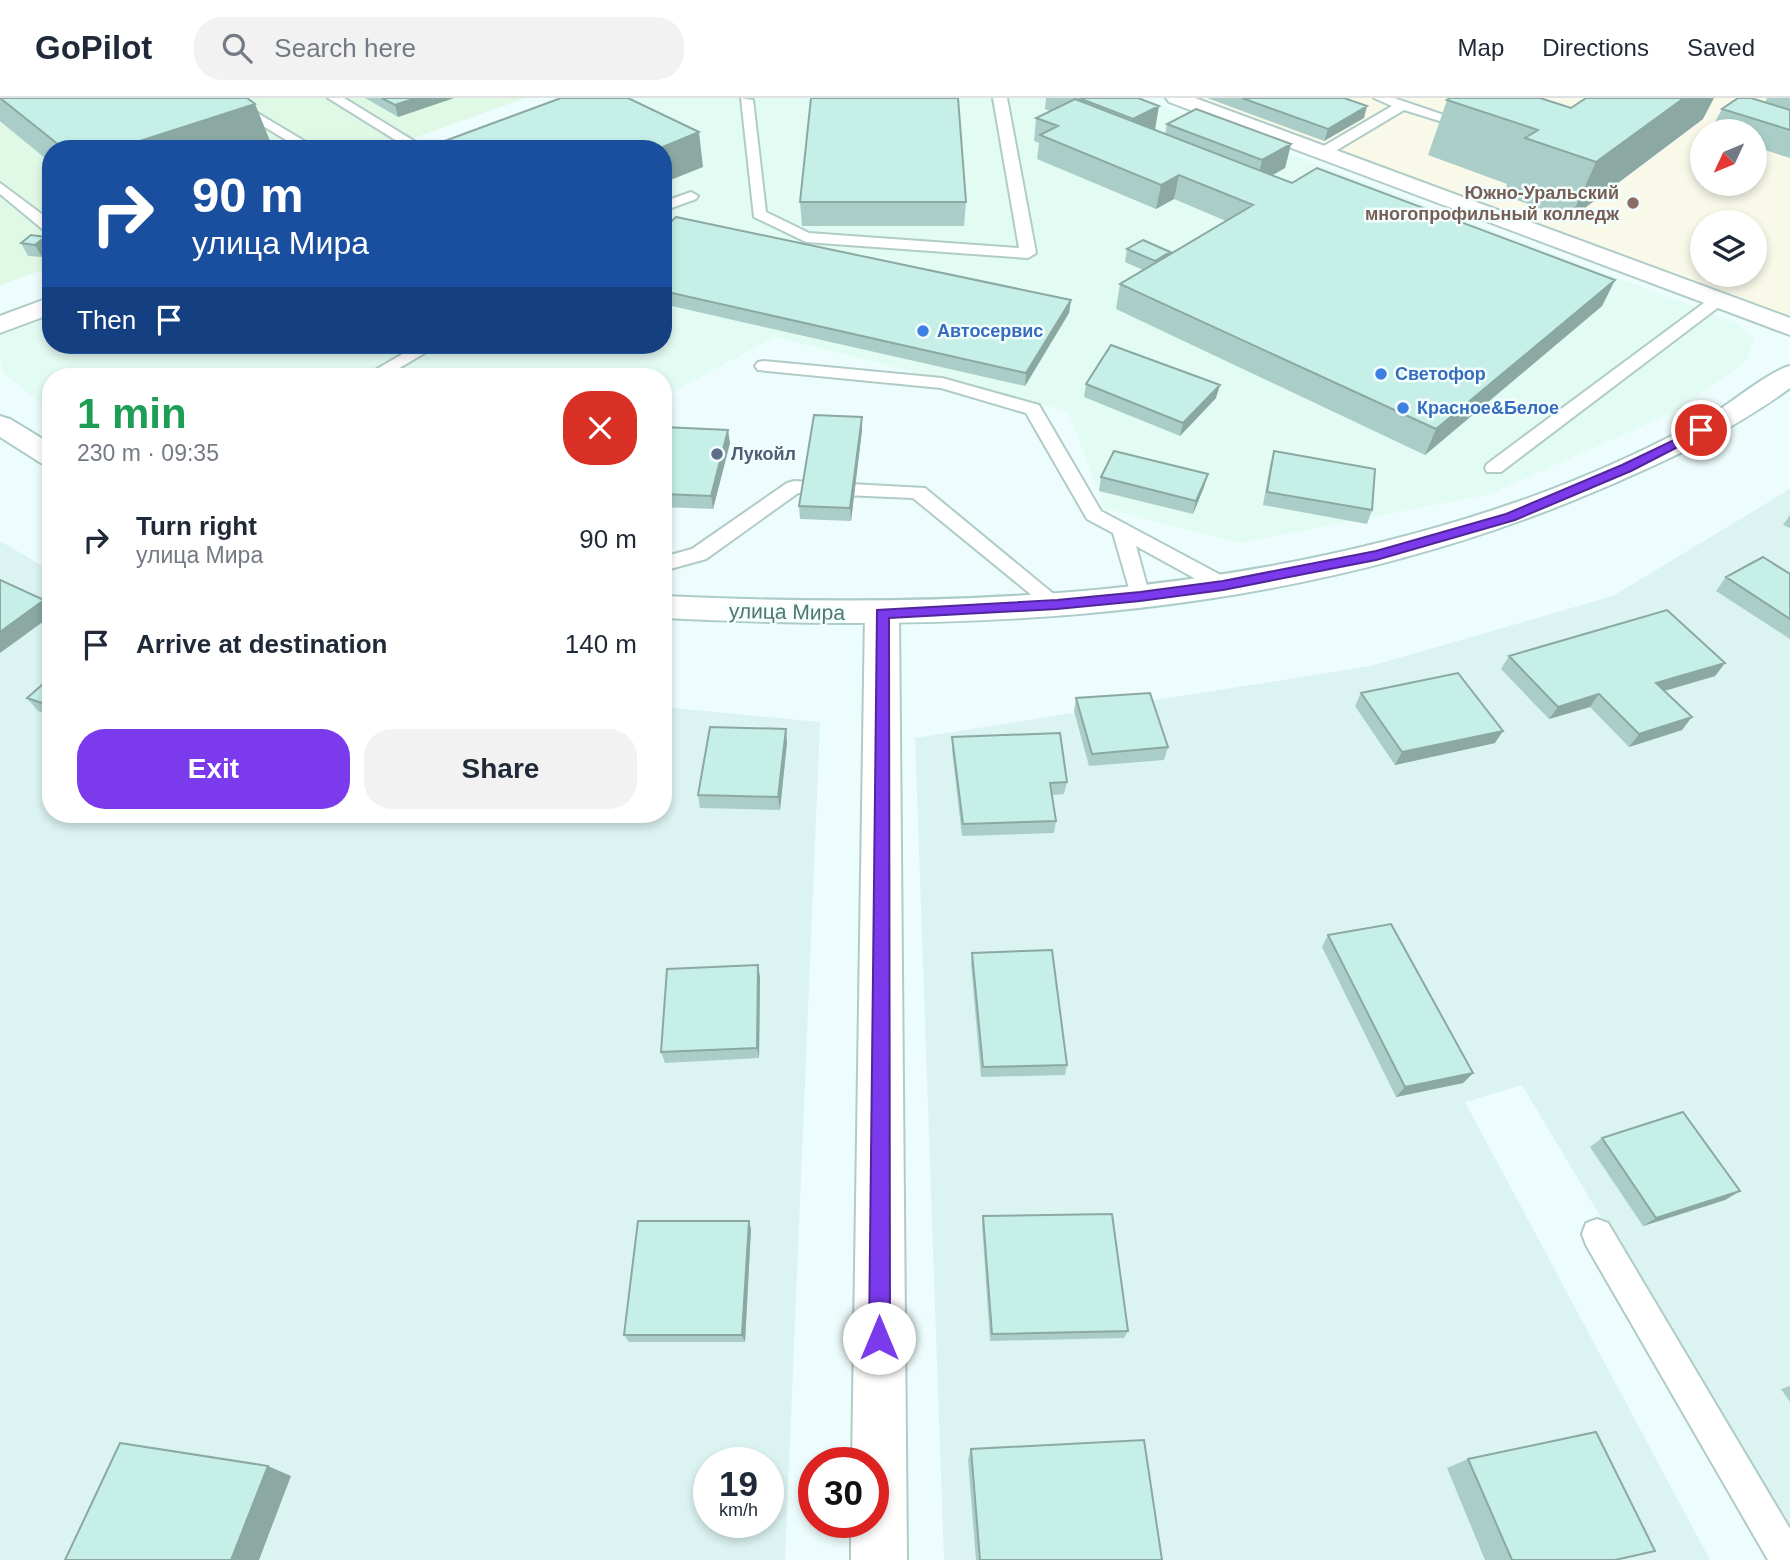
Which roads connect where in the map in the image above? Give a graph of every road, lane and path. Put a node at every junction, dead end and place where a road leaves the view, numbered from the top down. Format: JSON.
{"nodes":[{"id":1,"x":223,"y":98,"type":"edge"},
{"id":2,"x":335,"y":98,"type":"edge"},
{"id":3,"x":1000,"y":98,"type":"edge"},
{"id":4,"x":1176,"y":98,"type":"edge"},
{"id":5,"x":1381,"y":98,"type":"edge"},
{"id":6,"x":746,"y":100,"type":"dead end"},
{"id":7,"x":1403,"y":105,"type":"junction"},
{"id":8,"x":1491,"y":133,"type":"edge"},
{"id":9,"x":296,"y":140,"type":"edge"},
{"id":10,"x":405,"y":140,"type":"edge"},
{"id":11,"x":1322,"y":153,"type":"junction"},
{"id":12,"x":0,"y":187,"type":"edge"},
{"id":13,"x":691,"y":195,"type":"dead end"},
{"id":14,"x":672,"y":203,"type":"edge"},
{"id":15,"x":42,"y":222,"type":"edge"},
{"id":16,"x":1718,"y":300,"type":"junction"},
{"id":17,"x":42,"y":309,"type":"edge"},
{"id":18,"x":0,"y":325,"type":"edge"},
{"id":19,"x":1790,"y":327,"type":"edge"},
{"id":20,"x":414,"y":354,"type":"edge"},
{"id":21,"x":764,"y":366,"type":"dead end"},
{"id":22,"x":388,"y":368,"type":"edge"},
{"id":23,"x":1790,"y":374,"type":"edge"},
{"id":24,"x":0,"y":425,"type":"edge"},
{"id":25,"x":42,"y":451,"type":"edge"},
{"id":26,"x":1494,"y":468,"type":"dead end"},
{"id":27,"x":1122,"y":531,"type":"junction"},
{"id":28,"x":672,"y":562,"type":"edge"},
{"id":29,"x":1223,"y":585,"type":"junction"},
{"id":30,"x":1140,"y":597,"type":"junction"},
{"id":31,"x":1057,"y":605,"type":"junction"},
{"id":32,"x":672,"y":608,"type":"edge"},
{"id":33,"x":882,"y":613,"type":"junction"},
{"id":34,"x":1597,"y":1234,"type":"dead end"},
{"id":35,"x":879,"y":1560,"type":"edge"},
{"id":36,"x":1788,"y":1560,"type":"edge"}],
"edges":[{"from":1,"to":9,"type":"lane"},
{"from":2,"to":10,"type":"lane"},
{"from":3,"to":6,"type":"lane"},
{"from":4,"to":11,"type":"street"},
{"from":5,"to":7,"type":"lane"},
{"from":7,"to":8,"type":"lane"},
{"from":7,"to":11,"type":"lane"},
{"from":11,"to":16,"type":"street"},
{"from":12,"to":15,"type":"lane"},
{"from":13,"to":14,"type":"lane"},
{"from":16,"to":19,"type":"street"},
{"from":16,"to":26,"type":"lane"},
{"from":17,"to":18,"type":"street"},
{"from":20,"to":22,"type":"lane"},
{"from":21,"to":27,"type":"lane"},
{"from":23,"to":29,"type":"street","name":"улица Мира"},
{"from":24,"to":25,"type":"street"},
{"from":27,"to":29,"type":"lane"},
{"from":27,"to":30,"type":"lane"},
{"from":28,"to":31,"type":"lane"},
{"from":29,"to":30,"type":"street","name":"улица Мира"},
{"from":30,"to":31,"type":"street","name":"улица Мира"},
{"from":31,"to":33,"type":"street","name":"улица Мира"},
{"from":32,"to":33,"type":"street","name":"улица Мира"},
{"from":33,"to":35,"type":"street"},
{"from":34,"to":36,"type":"lane"}]}
